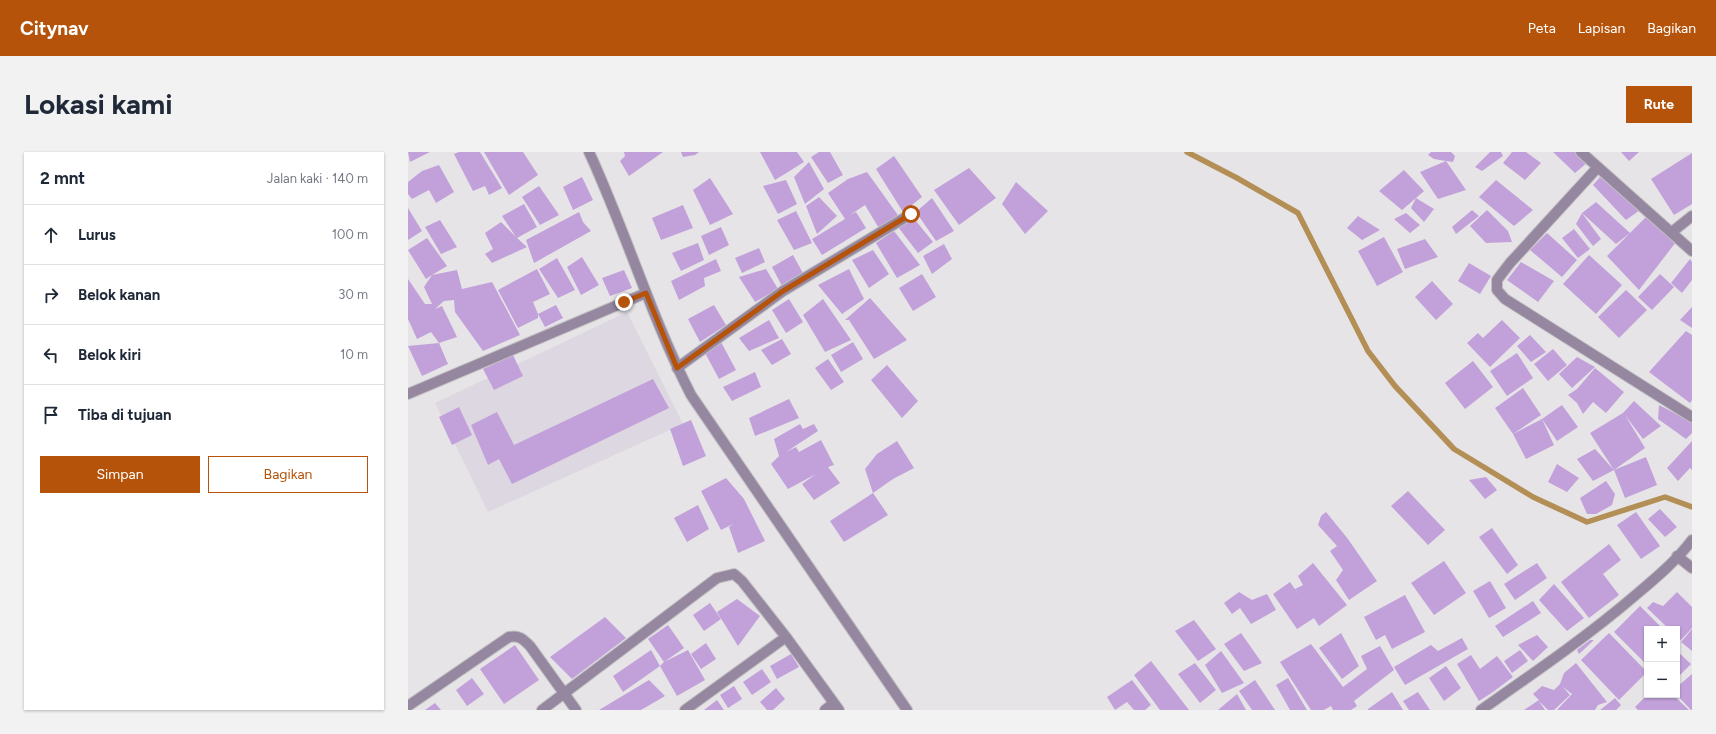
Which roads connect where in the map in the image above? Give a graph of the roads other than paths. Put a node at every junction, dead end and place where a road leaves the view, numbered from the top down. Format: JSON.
{"nodes":[{"id":1,"x":589,"y":152,"type":"edge"},
{"id":2,"x":1581,"y":152,"type":"edge"},
{"id":3,"x":1598,"y":167,"type":"junction"},
{"id":4,"x":911,"y":214,"type":"dead end"},
{"id":5,"x":1692,"y":216,"type":"edge"},
{"id":6,"x":1672,"y":232,"type":"junction"},
{"id":7,"x":1692,"y":251,"type":"edge"},
{"id":8,"x":646,"y":293,"type":"junction"},
{"id":9,"x":677,"y":368,"type":"junction"},
{"id":10,"x":408,"y":394,"type":"edge"},
{"id":11,"x":1692,"y":417,"type":"edge"},
{"id":12,"x":1692,"y":540,"type":"edge"},
{"id":13,"x":1677,"y":556,"type":"junction"},
{"id":14,"x":1692,"y":568,"type":"edge"},
{"id":15,"x":786,"y":637,"type":"junction"},
{"id":16,"x":564,"y":694,"type":"junction"},
{"id":17,"x":408,"y":706,"type":"edge"},
{"id":18,"x":836,"y":707,"type":"edge"},
{"id":19,"x":542,"y":710,"type":"edge"},
{"id":20,"x":576,"y":710,"type":"edge"},
{"id":21,"x":685,"y":710,"type":"edge"},
{"id":22,"x":826,"y":710,"type":"edge"},
{"id":23,"x":907,"y":710,"type":"edge"},
{"id":24,"x":1481,"y":710,"type":"edge"}],
"edges":[{"from":1,"to":8,"type":"street"},
{"from":2,"to":3,"type":"street"},
{"from":3,"to":6,"type":"street"},
{"from":3,"to":11,"type":"street"},
{"from":4,"to":9,"type":"street"},
{"from":5,"to":6,"type":"street"},
{"from":6,"to":7,"type":"street"},
{"from":8,"to":9,"type":"street"},
{"from":8,"to":10,"type":"street"},
{"from":9,"to":23,"type":"street"},
{"from":12,"to":13,"type":"street"},
{"from":13,"to":14,"type":"street"},
{"from":13,"to":24,"type":"street"},
{"from":15,"to":16,"type":"street"},
{"from":15,"to":18,"type":"street"},
{"from":15,"to":21,"type":"street"},
{"from":16,"to":17,"type":"street"},
{"from":16,"to":19,"type":"street"},
{"from":16,"to":20,"type":"street"},
{"from":18,"to":22,"type":"street"}]}
